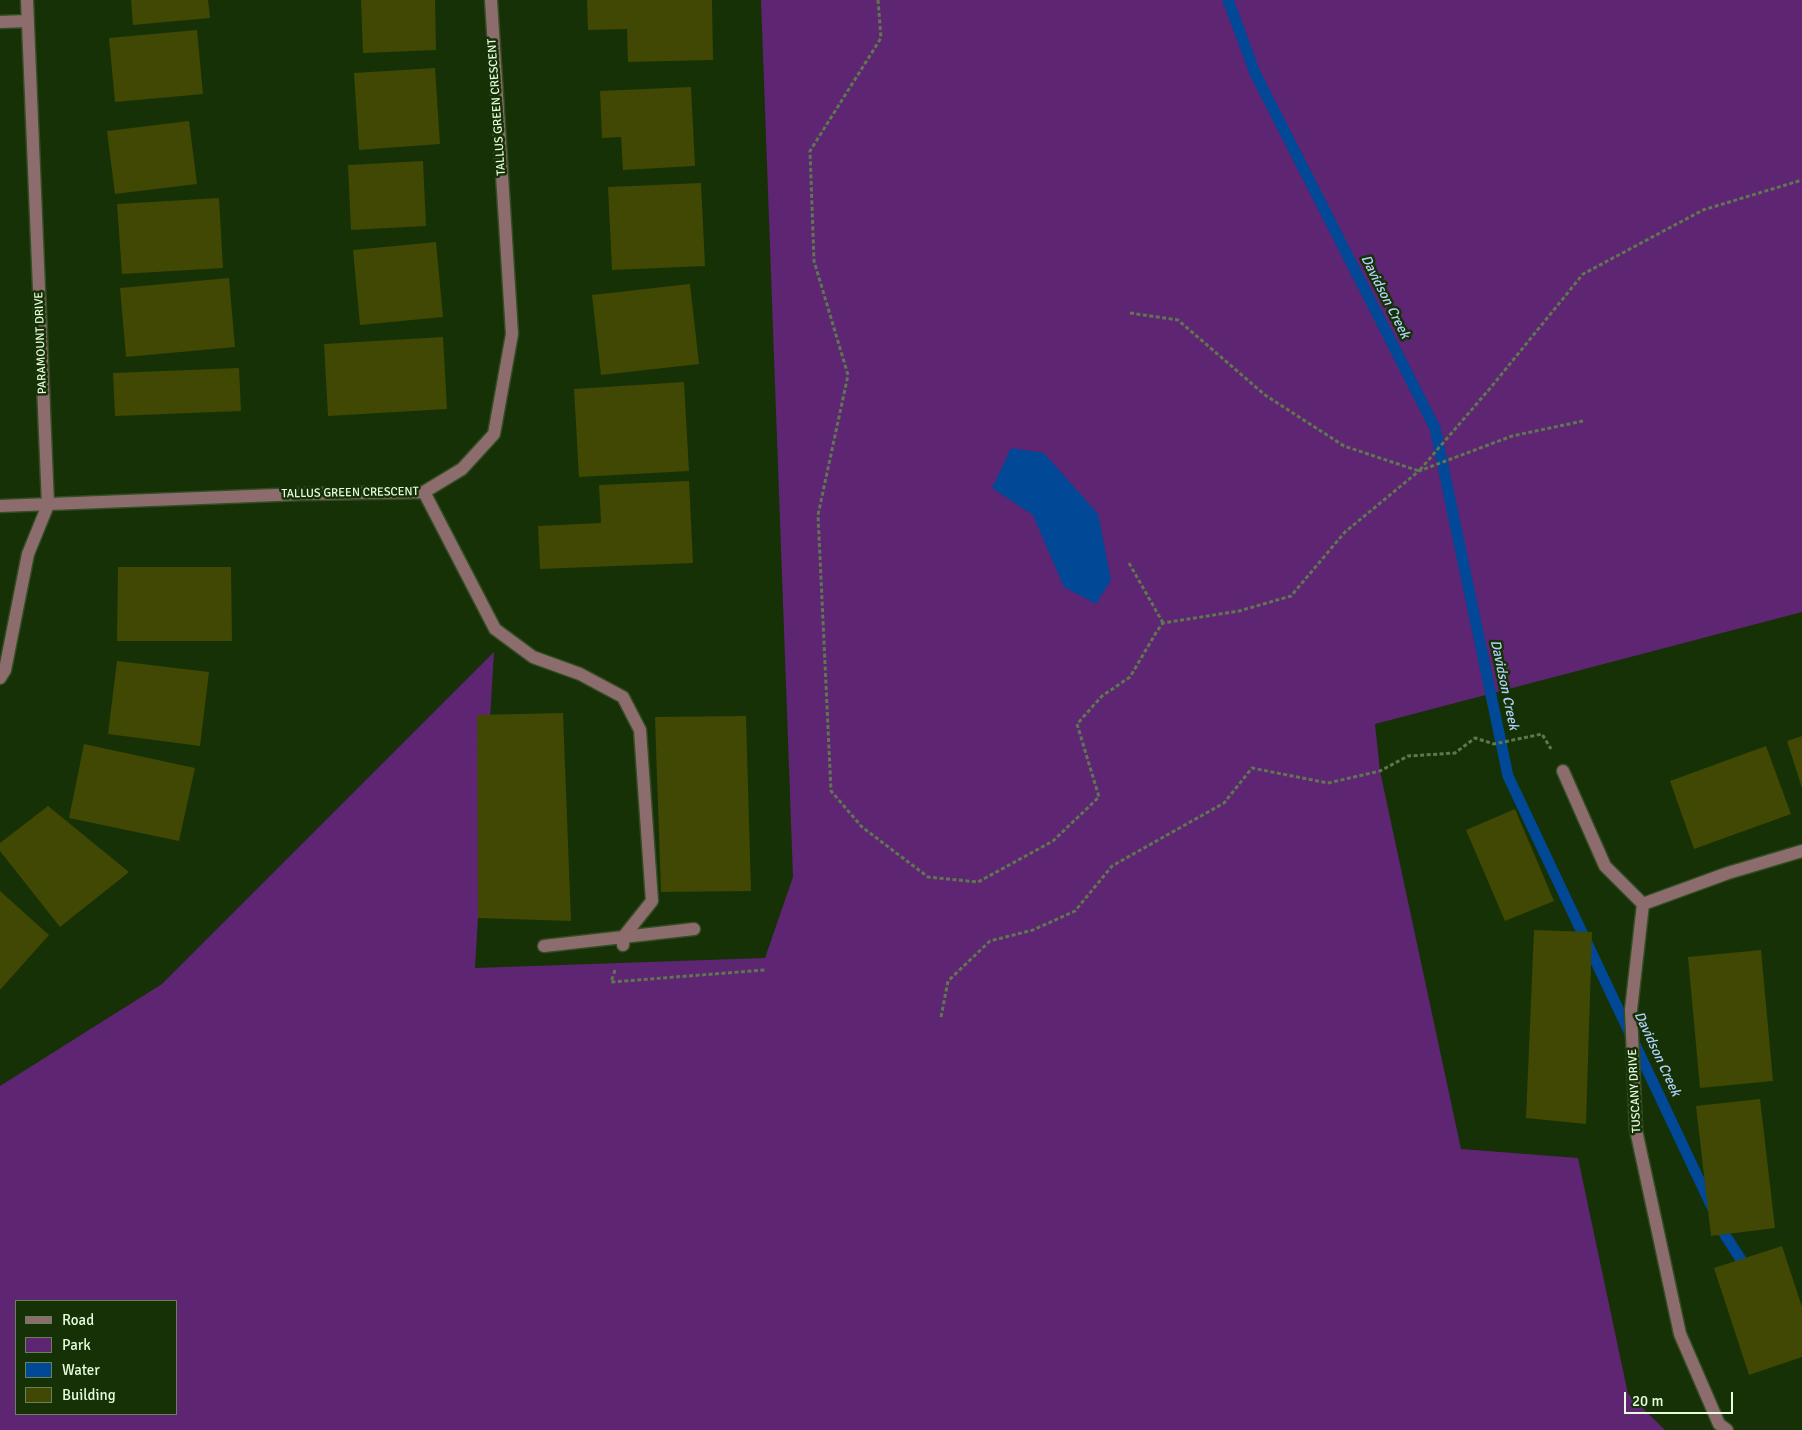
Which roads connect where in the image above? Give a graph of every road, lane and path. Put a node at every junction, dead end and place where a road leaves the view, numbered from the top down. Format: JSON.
{"nodes":[{"id":1,"x":27,"y":0,"type":"edge"},
{"id":2,"x":491,"y":0,"type":"edge"},
{"id":3,"x":878,"y":0,"type":"edge"},
{"id":4,"x":28,"y":21,"type":"junction"},
{"id":5,"x":0,"y":22,"type":"edge"},
{"id":6,"x":1802,"y":180,"type":"edge"},
{"id":7,"x":1130,"y":313,"type":"dead end"},
{"id":8,"x":1583,"y":421,"type":"dead end"},
{"id":9,"x":1419,"y":471,"type":"junction"},
{"id":10,"x":424,"y":492,"type":"junction"},
{"id":11,"x":48,"y":505,"type":"junction"},
{"id":12,"x":0,"y":506,"type":"edge"},
{"id":13,"x":1129,"y":564,"type":"dead end"},
{"id":14,"x":1163,"y":623,"type":"junction"},
{"id":15,"x":0,"y":678,"type":"edge"},
{"id":16,"x":1563,"y":770,"type":"joint"},
{"id":17,"x":1802,"y":851,"type":"edge"},
{"id":18,"x":1642,"y":904,"type":"junction"},
{"id":19,"x":694,"y":928,"type":"dead end"},
{"id":20,"x":624,"y":940,"type":"junction"},
{"id":21,"x":544,"y":946,"type":"dead end"},
{"id":22,"x":765,"y":970,"type":"dead end"},
{"id":23,"x":941,"y":1017,"type":"dead end"},
{"id":24,"x":1727,"y":1430,"type":"edge"}],
"edges":[{"from":1,"to":4,"type":"street","name":"PARAMOUNT DRIVE"},
{"from":2,"to":10,"type":"street","name":"TALLUS GREEN CRESCENT"},
{"from":3,"to":14,"type":"path"},
{"from":4,"to":5,"type":"street"},
{"from":4,"to":11,"type":"street","name":"PARAMOUNT DRIVE"},
{"from":6,"to":9,"type":"path"},
{"from":7,"to":9,"type":"path"},
{"from":8,"to":9,"type":"path"},
{"from":9,"to":14,"type":"path"},
{"from":10,"to":11,"type":"street","name":"TALLUS GREEN CRESCENT"},
{"from":10,"to":20,"type":"street"},
{"from":11,"to":12,"type":"street","name":"TALLUS GREEN CRESCENT"},
{"from":11,"to":15,"type":"street","name":"PARAMOUNT DRIVE"},
{"from":13,"to":14,"type":"path"},
{"from":16,"to":18,"type":"street"},
{"from":16,"to":23,"type":"path"},
{"from":17,"to":18,"type":"street"},
{"from":18,"to":24,"type":"street","name":"TUSCANY DRIVE"},
{"from":19,"to":20,"type":"street"},
{"from":20,"to":21,"type":"street"},
{"from":20,"to":22,"type":"path"}]}
